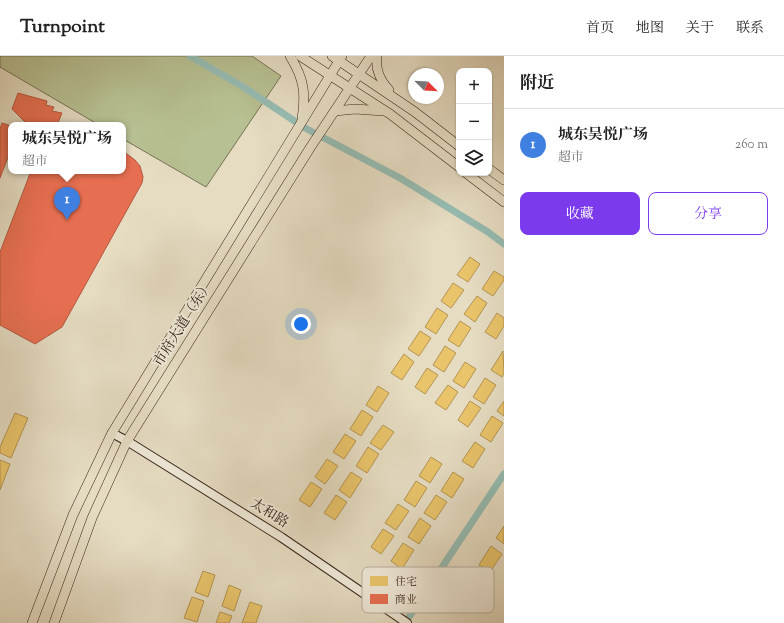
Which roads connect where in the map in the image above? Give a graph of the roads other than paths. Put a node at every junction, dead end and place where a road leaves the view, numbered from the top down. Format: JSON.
{"nodes":[{"id":1,"x":290,"y":56,"type":"edge"},
{"id":2,"x":300,"y":56,"type":"edge"},
{"id":3,"x":371,"y":56,"type":"edge"},
{"id":4,"x":377,"y":56,"type":"edge"},
{"id":5,"x":338,"y":57,"type":"edge"},
{"id":6,"x":359,"y":74,"type":"junction"},
{"id":7,"x":329,"y":75,"type":"junction"},
{"id":8,"x":351,"y":88,"type":"junction"},
{"id":9,"x":398,"y":100,"type":"junction"},
{"id":10,"x":387,"y":112,"type":"junction"},
{"id":11,"x":332,"y":115,"type":"junction"},
{"id":12,"x":301,"y":122,"type":"junction"},
{"id":13,"x":456,"y":144,"type":"edge"},
{"id":14,"x":456,"y":165,"type":"edge"},
{"id":15,"x":492,"y":171,"type":"edge"},
{"id":16,"x":470,"y":176,"type":"edge"},
{"id":17,"x":504,"y":180,"type":"edge"},
{"id":18,"x":504,"y":202,"type":"edge"},
{"id":19,"x":112,"y":433,"type":"junction"},
{"id":20,"x":127,"y":441,"type":"junction"},
{"id":21,"x":362,"y":592,"type":"edge"},
{"id":22,"x":392,"y":613,"type":"edge"},
{"id":23,"x":32,"y":623,"type":"edge"},
{"id":24,"x":54,"y":623,"type":"edge"},
{"id":25,"x":407,"y":623,"type":"edge"}],
"edges":[{"from":1,"to":12,"type":"main road"},
{"from":2,"to":7,"type":"main road"},
{"from":3,"to":6,"type":"main road","name":"市府大道（东）"},
{"from":4,"to":9,"type":"main road"},
{"from":5,"to":6,"type":"main road"},
{"from":5,"to":7,"type":"main road","name":"市府大道（东）"},
{"from":6,"to":8,"type":"main road","name":"市府大道（东）"},
{"from":6,"to":9,"type":"main road"},
{"from":7,"to":8,"type":"main road"},
{"from":7,"to":12,"type":"main road","name":"市府大道（东）"},
{"from":8,"to":10,"type":"main road"},
{"from":8,"to":11,"type":"main road","name":"市府大道（东）"},
{"from":9,"to":13,"type":"main road"},
{"from":10,"to":11,"type":"main road"},
{"from":10,"to":14,"type":"main road"},
{"from":11,"to":20,"type":"main road","name":"市府大道（东）"},
{"from":12,"to":19,"type":"main road","name":"市府大道（东）"},
{"from":15,"to":17,"type":"main road"},
{"from":16,"to":18,"type":"main road"},
{"from":19,"to":20,"type":"street","name":"太和路"},
{"from":19,"to":23,"type":"main road","name":"市府大道（东）"},
{"from":20,"to":21,"type":"street","name":"太和路"},
{"from":20,"to":24,"type":"main road","name":"市府大道（东）"},
{"from":22,"to":25,"type":"street","name":"太和路"}]}
